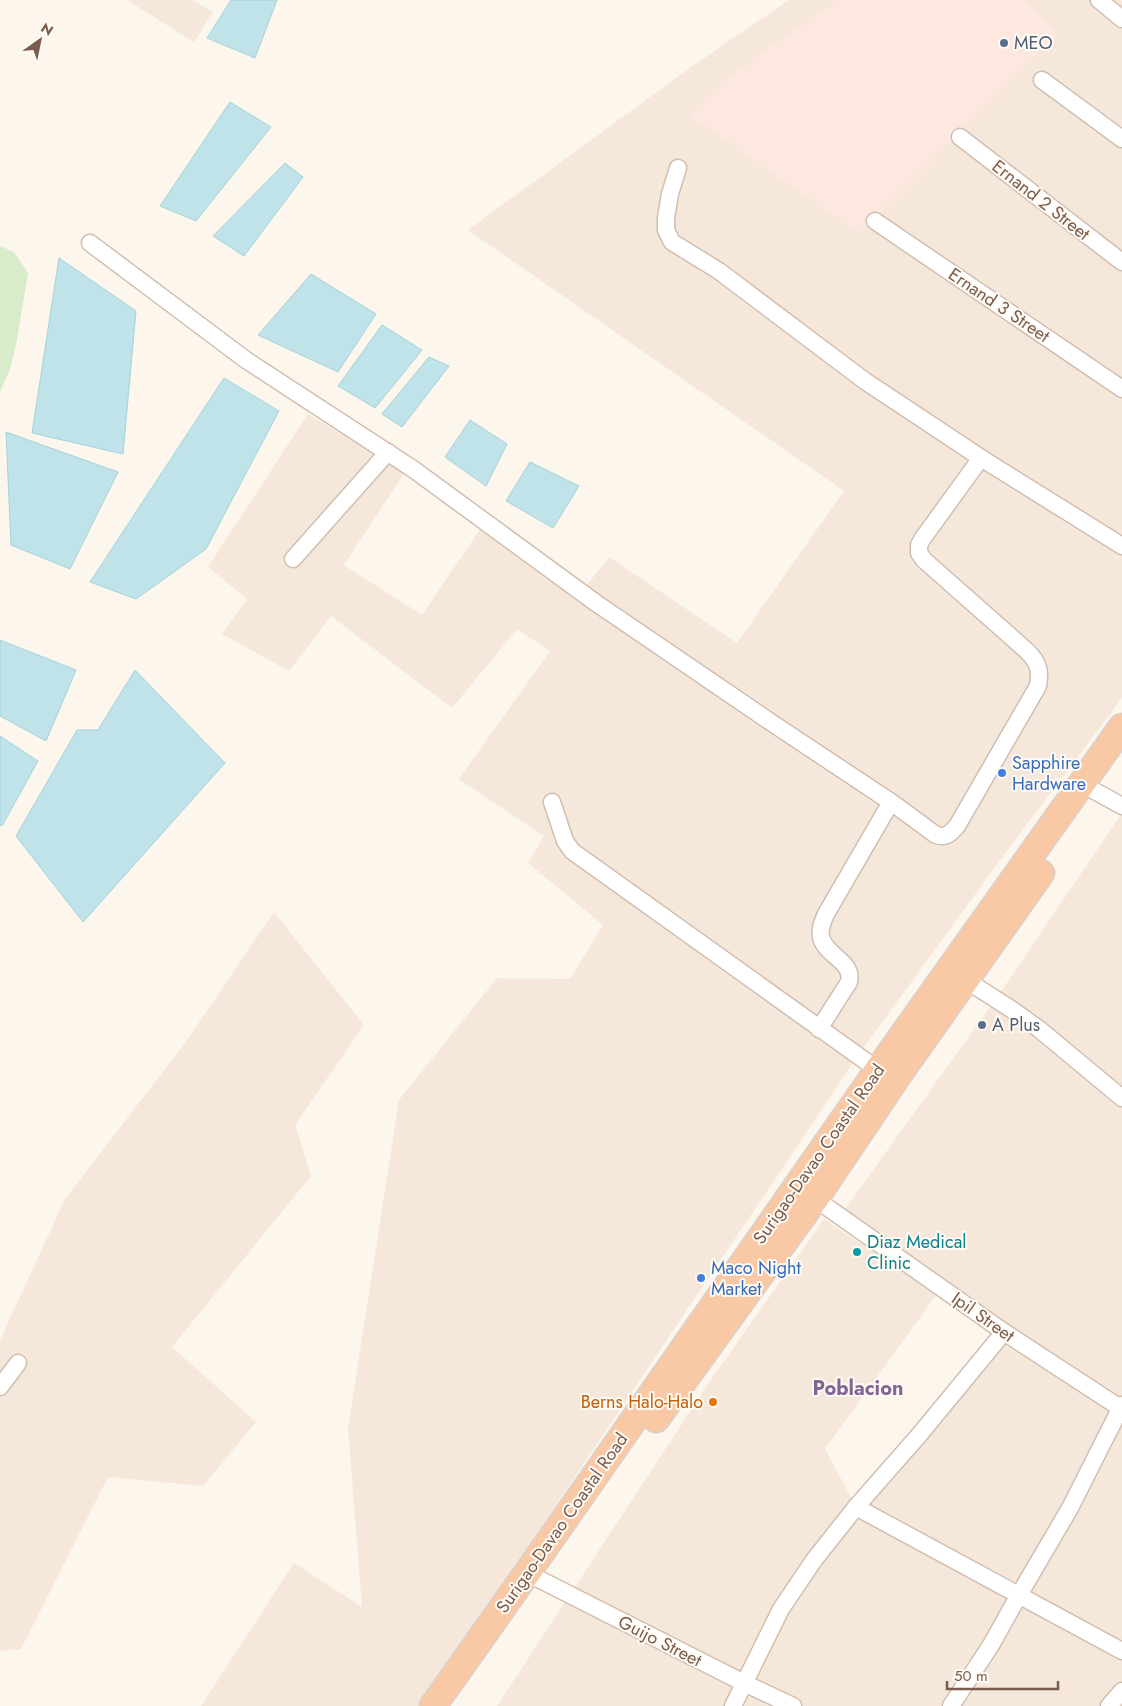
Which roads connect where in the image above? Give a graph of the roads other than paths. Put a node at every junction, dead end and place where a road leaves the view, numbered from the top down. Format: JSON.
{"nodes":[{"id":1,"x":1099,"y":0,"type":"edge"},
{"id":2,"x":1122,"y":19,"type":"edge"},
{"id":3,"x":1042,"y":80,"type":"dead end"},
{"id":4,"x":960,"y":137,"type":"dead end"},
{"id":5,"x":1122,"y":139,"type":"edge"},
{"id":6,"x":678,"y":168,"type":"dead end"},
{"id":7,"x":875,"y":222,"type":"dead end"},
{"id":8,"x":90,"y":243,"type":"dead end"},
{"id":9,"x":1122,"y":262,"type":"edge"},
{"id":10,"x":1122,"y":390,"type":"edge"},
{"id":11,"x":388,"y":452,"type":"junction"},
{"id":12,"x":982,"y":458,"type":"junction"},
{"id":13,"x":1122,"y":546,"type":"edge"},
{"id":14,"x":292,"y":558,"type":"dead end"},
{"id":15,"x":1122,"y":727,"type":"edge"},
{"id":16,"x":1122,"y":758,"type":"edge"},
{"id":17,"x":1090,"y":788,"type":"junction"},
{"id":18,"x":552,"y":802,"type":"dead end"},
{"id":19,"x":891,"y":802,"type":"junction"},
{"id":20,"x":1122,"y":806,"type":"edge"},
{"id":21,"x":958,"y":975,"type":"junction"},
{"id":22,"x":819,"y":1029,"type":"junction"},
{"id":23,"x":878,"y":1070,"type":"junction"},
{"id":24,"x":1122,"y":1098,"type":"edge"},
{"id":25,"x":806,"y":1192,"type":"junction"},
{"id":26,"x":1004,"y":1332,"type":"junction"},
{"id":27,"x":18,"y":1363,"type":"dead end"},
{"id":28,"x":0,"y":1387,"type":"edge"},
{"id":29,"x":1121,"y":1407,"type":"edge"},
{"id":30,"x":856,"y":1507,"type":"junction"},
{"id":31,"x":534,"y":1577,"type":"junction"},
{"id":32,"x":1018,"y":1595,"type":"junction"},
{"id":33,"x":1122,"y":1651,"type":"edge"},
{"id":34,"x":744,"y":1683,"type":"junction"},
{"id":35,"x":1122,"y":1691,"type":"edge"},
{"id":36,"x":953,"y":1703,"type":"edge"},
{"id":37,"x":433,"y":1706,"type":"edge"},
{"id":38,"x":454,"y":1706,"type":"edge"},
{"id":39,"x":733,"y":1706,"type":"edge"},
{"id":40,"x":793,"y":1706,"type":"edge"},
{"id":41,"x":1109,"y":1706,"type":"edge"}],
"edges":[{"from":1,"to":2,"type":"street"},
{"from":3,"to":5,"type":"street"},
{"from":4,"to":9,"type":"street","name":"Ernand 2 Street"},
{"from":6,"to":12,"type":"street"},
{"from":7,"to":10,"type":"street","name":"Ernand 3 Street"},
{"from":8,"to":11,"type":"street"},
{"from":11,"to":14,"type":"street"},
{"from":11,"to":19,"type":"street"},
{"from":12,"to":13,"type":"street"},
{"from":12,"to":19,"type":"street"},
{"from":15,"to":17,"type":"highway","name":"Surigao-Davao Coastal Road"},
{"from":16,"to":17,"type":"highway","name":"Surigao-Davao Coastal Road"},
{"from":17,"to":20,"type":"street"},
{"from":17,"to":21,"type":"highway","name":"Surigao-Davao Coastal Road"},
{"from":18,"to":22,"type":"street"},
{"from":19,"to":22,"type":"street"},
{"from":21,"to":23,"type":"highway","name":"Surigao-Davao Coastal Road"},
{"from":21,"to":24,"type":"street"},
{"from":21,"to":25,"type":"highway","name":"Surigao-Davao Coastal Road"},
{"from":22,"to":23,"type":"street"},
{"from":23,"to":25,"type":"highway","name":"Surigao-Davao Coastal Road"},
{"from":25,"to":26,"type":"street","name":"Ipil Street"},
{"from":25,"to":31,"type":"highway","name":"Surigao-Davao Coastal Road"},
{"from":26,"to":29,"type":"street","name":"Ipil Street"},
{"from":26,"to":30,"type":"street"},
{"from":27,"to":28,"type":"street"},
{"from":29,"to":32,"type":"street"},
{"from":30,"to":32,"type":"street"},
{"from":30,"to":34,"type":"street"},
{"from":31,"to":34,"type":"street","name":"Guijo Street"},
{"from":31,"to":37,"type":"highway","name":"Surigao-Davao Coastal Road"},
{"from":31,"to":38,"type":"highway","name":"Surigao-Davao Coastal Road"},
{"from":32,"to":33,"type":"street"},
{"from":32,"to":36,"type":"street"},
{"from":34,"to":39,"type":"street"},
{"from":34,"to":40,"type":"street","name":"Guijo Street"},
{"from":35,"to":41,"type":"street"}]}
